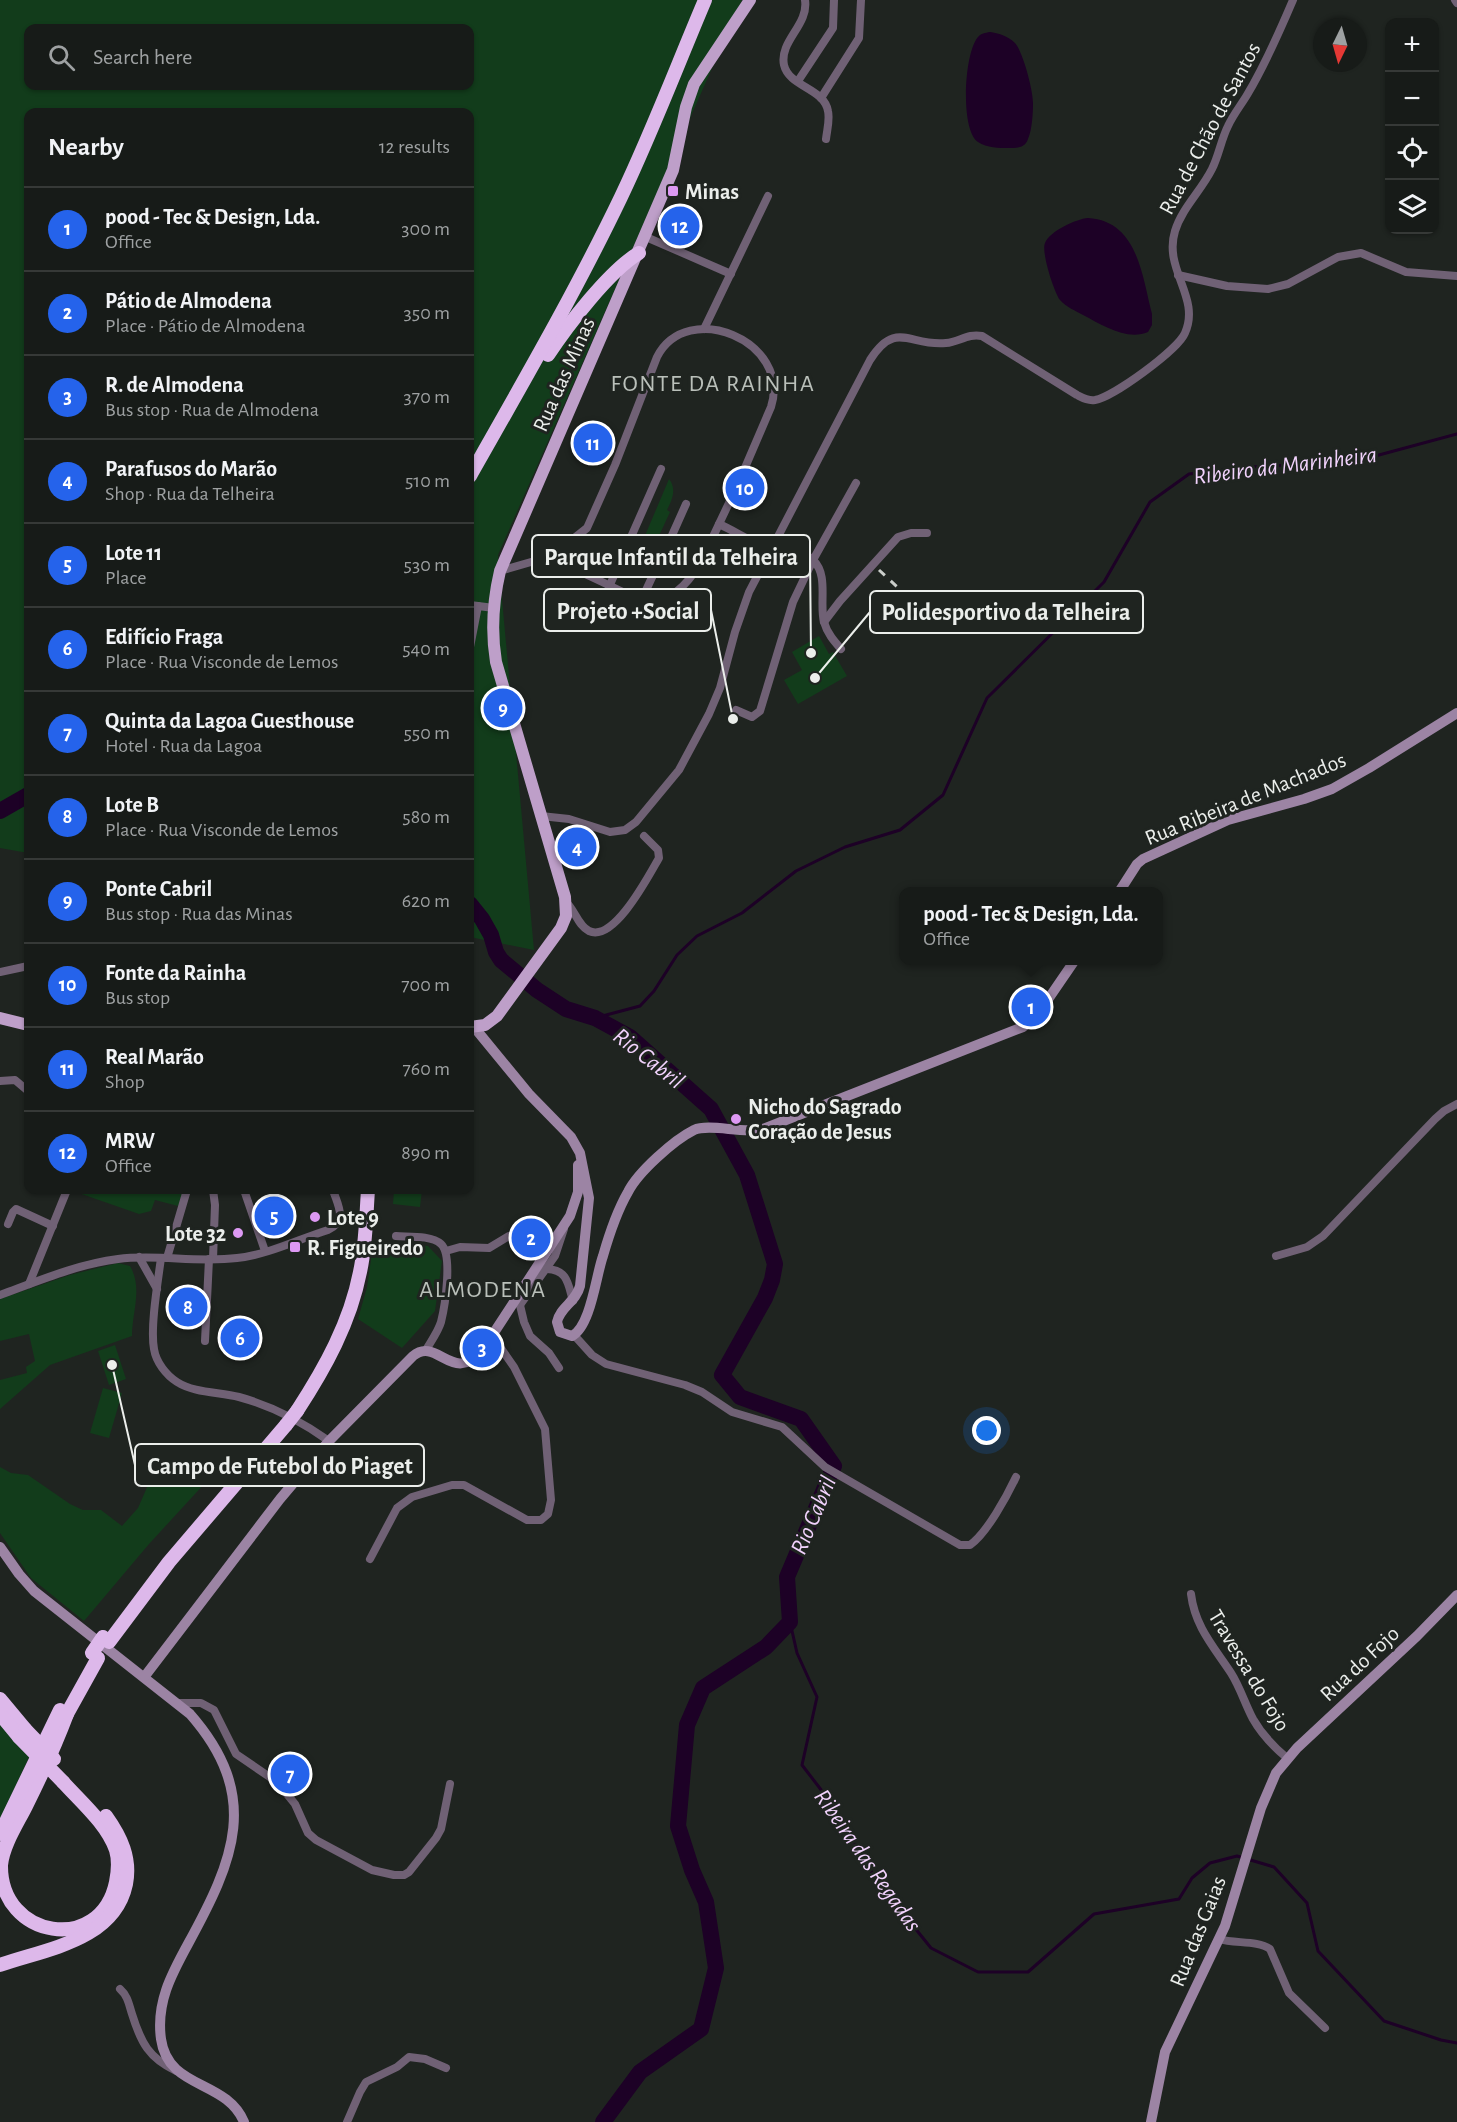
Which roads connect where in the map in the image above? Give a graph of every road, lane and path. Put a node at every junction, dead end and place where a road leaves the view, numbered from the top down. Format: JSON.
{"nodes":[{"id":1,"x":698,"y":0,"type":"edge"},
{"id":2,"x":705,"y":0,"type":"edge"},
{"id":3,"x":750,"y":0,"type":"edge"},
{"id":4,"x":805,"y":0,"type":"edge"},
{"id":5,"x":834,"y":0,"type":"edge"},
{"id":6,"x":861,"y":0,"type":"edge"},
{"id":7,"x":1293,"y":0,"type":"edge"},
{"id":8,"x":798,"y":81,"type":"junction"},
{"id":9,"x":821,"y":98,"type":"junction"},
{"id":10,"x":826,"y":138,"type":"dead end"},
{"id":11,"x":768,"y":196,"type":"dead end"},
{"id":12,"x":646,"y":237,"type":"junction"},
{"id":13,"x":639,"y":253,"type":"junction"},
{"id":14,"x":731,"y":274,"type":"junction"},
{"id":15,"x":1178,"y":275,"type":"junction"},
{"id":16,"x":1457,"y":276,"type":"edge"},
{"id":17,"x":704,"y":329,"type":"junction"},
{"id":18,"x":474,"y":464,"type":"edge"},
{"id":19,"x":474,"y":465,"type":"edge"},
{"id":20,"x":474,"y":465,"type":"edge"},
{"id":21,"x":661,"y":469,"type":"dead end"},
{"id":22,"x":856,"y":483,"type":"dead end"},
{"id":23,"x":686,"y":504,"type":"dead end"},
{"id":24,"x":718,"y":524,"type":"junction"},
{"id":25,"x":927,"y":533,"type":"dead end"},
{"id":26,"x":771,"y":549,"type":"junction"},
{"id":27,"x":538,"y":560,"type":"junction"},
{"id":28,"x":661,"y":560,"type":"dead end"},
{"id":29,"x":813,"y":560,"type":"junction"},
{"id":30,"x":500,"y":571,"type":"junction"},
{"id":31,"x":654,"y":573,"type":"dead end"},
{"id":32,"x":609,"y":587,"type":"junction"},
{"id":33,"x":640,"y":601,"type":"junction"},
{"id":34,"x":474,"y":606,"type":"edge"},
{"id":35,"x":494,"y":608,"type":"junction"},
{"id":36,"x":824,"y":622,"type":"junction"},
{"id":37,"x":841,"y":649,"type":"dead end"},
{"id":38,"x":736,"y":710,"type":"dead end"},
{"id":39,"x":1457,"y":713,"type":"edge"},
{"id":40,"x":541,"y":816,"type":"junction"},
{"id":41,"x":644,"y":836,"type":"dead end"},
{"id":42,"x":1122,"y":887,"type":"edge"},
{"id":43,"x":566,"y":902,"type":"junction"},
{"id":44,"x":1072,"y":965,"type":"edge"},
{"id":45,"x":24,"y":967,"type":"edge"},
{"id":46,"x":0,"y":972,"type":"edge"},
{"id":47,"x":0,"y":1018,"type":"edge"},
{"id":48,"x":24,"y":1024,"type":"edge"},
{"id":49,"x":474,"y":1027,"type":"edge"},
{"id":50,"x":474,"y":1029,"type":"edge"},
{"id":51,"x":0,"y":1081,"type":"edge"},
{"id":52,"x":24,"y":1087,"type":"edge"},
{"id":53,"x":1457,"y":1104,"type":"edge"},
{"id":54,"x":576,"y":1144,"type":"junction"},
{"id":55,"x":65,"y":1194,"type":"edge"},
{"id":56,"x":186,"y":1194,"type":"edge"},
{"id":57,"x":214,"y":1194,"type":"edge"},
{"id":58,"x":245,"y":1194,"type":"edge"},
{"id":59,"x":334,"y":1194,"type":"edge"},
{"id":60,"x":362,"y":1194,"type":"edge"},
{"id":61,"x":368,"y":1194,"type":"edge"},
{"id":62,"x":8,"y":1224,"type":"dead end"},
{"id":63,"x":565,"y":1225,"type":"junction"},
{"id":64,"x":53,"y":1226,"type":"junction"},
{"id":65,"x":543,"y":1232,"type":"dead end"},
{"id":66,"x":396,"y":1236,"type":"dead end"},
{"id":67,"x":265,"y":1251,"type":"junction"},
{"id":68,"x":446,"y":1251,"type":"junction"},
{"id":69,"x":135,"y":1257,"type":"junction"},
{"id":70,"x":1276,"y":1257,"type":"dead end"},
{"id":71,"x":164,"y":1258,"type":"junction"},
{"id":72,"x":211,"y":1259,"type":"junction"},
{"id":73,"x":547,"y":1269,"type":"junction"},
{"id":74,"x":29,"y":1284,"type":"junction"},
{"id":75,"x":157,"y":1289,"type":"junction"},
{"id":76,"x":0,"y":1295,"type":"edge"},
{"id":77,"x":519,"y":1301,"type":"junction"},
{"id":78,"x":573,"y":1301,"type":"junction"},
{"id":79,"x":574,"y":1335,"type":"junction"},
{"id":80,"x":493,"y":1337,"type":"junction"},
{"id":81,"x":205,"y":1341,"type":"dead end"},
{"id":82,"x":426,"y":1350,"type":"junction"},
{"id":83,"x":559,"y":1368,"type":"dead end"},
{"id":84,"x":293,"y":1409,"type":"junction"},
{"id":85,"x":330,"y":1441,"type":"junction"},
{"id":86,"x":1016,"y":1477,"type":"dead end"},
{"id":87,"x":0,"y":1547,"type":"edge"},
{"id":88,"x":370,"y":1558,"type":"dead end"},
{"id":89,"x":1191,"y":1594,"type":"dead end"},
{"id":90,"x":1457,"y":1595,"type":"edge"},
{"id":91,"x":95,"y":1656,"type":"junction"},
{"id":92,"x":145,"y":1676,"type":"junction"},
{"id":93,"x":0,"y":1699,"type":"edge"},
{"id":94,"x":177,"y":1702,"type":"junction"},
{"id":95,"x":0,"y":1714,"type":"edge"},
{"id":96,"x":67,"y":1714,"type":"junction"},
{"id":97,"x":22,"y":1733,"type":"junction"},
{"id":98,"x":1287,"y":1758,"type":"junction"},
{"id":99,"x":65,"y":1778,"type":"junction"},
{"id":100,"x":450,"y":1784,"type":"dead end"},
{"id":101,"x":0,"y":1834,"type":"edge"},
{"id":102,"x":0,"y":1850,"type":"edge"},
{"id":103,"x":1219,"y":1939,"type":"junction"},
{"id":104,"x":0,"y":1965,"type":"edge"},
{"id":105,"x":120,"y":1989,"type":"dead end"},
{"id":106,"x":1325,"y":2028,"type":"dead end"},
{"id":107,"x":446,"y":2068,"type":"dead end"},
{"id":108,"x":178,"y":2072,"type":"junction"},
{"id":109,"x":246,"y":2120,"type":"edge"},
{"id":110,"x":347,"y":2122,"type":"edge"},
{"id":111,"x":1151,"y":2122,"type":"edge"}],
"edges":[{"from":1,"to":18,"type":"highway"},
{"from":2,"to":19,"type":"highway"},
{"from":3,"to":12,"type":"main road","name":"Rua das Minas"},
{"from":4,"to":8,"type":"street"},
{"from":5,"to":8,"type":"street"},
{"from":6,"to":9,"type":"street"},
{"from":7,"to":15,"type":"street","name":"Rua de Chão de Santos"},
{"from":8,"to":9,"type":"street"},
{"from":9,"to":10,"type":"street"},
{"from":11,"to":14,"type":"street"},
{"from":12,"to":13,"type":"main road","name":"Rua das Minas"},
{"from":12,"to":14,"type":"street"},
{"from":13,"to":20,"type":"highway"},
{"from":13,"to":30,"type":"main road","name":"Rua das Minas"},
{"from":14,"to":17,"type":"street"},
{"from":15,"to":16,"type":"street"},
{"from":15,"to":26,"type":"street","name":"Rua de Chão de Santos"},
{"from":17,"to":24,"type":"street"},
{"from":17,"to":27,"type":"street"},
{"from":21,"to":32,"type":"street"},
{"from":22,"to":29,"type":"street"},
{"from":23,"to":28,"type":"street"},
{"from":24,"to":26,"type":"street"},
{"from":24,"to":33,"type":"street"},
{"from":25,"to":36,"type":"street"},
{"from":26,"to":29,"type":"street"},
{"from":26,"to":40,"type":"street"},
{"from":27,"to":30,"type":"street"},
{"from":27,"to":32,"type":"street"},
{"from":29,"to":36,"type":"street"},
{"from":29,"to":38,"type":"street"},
{"from":30,"to":35,"type":"main road","name":"Rua das Minas"},
{"from":31,"to":33,"type":"street"},
{"from":32,"to":33,"type":"street"},
{"from":34,"to":35,"type":"street"},
{"from":35,"to":40,"type":"main road","name":"Rua das Minas"},
{"from":36,"to":37,"type":"street"},
{"from":39,"to":42,"type":"street","name":"Rua Ribeira de Machados"},
{"from":40,"to":43,"type":"main road","name":"Rua das Minas"},
{"from":41,"to":43,"type":"street"},
{"from":43,"to":49,"type":"main road"},
{"from":44,"to":79,"type":"street"},
{"from":45,"to":46,"type":"street"},
{"from":47,"to":48,"type":"main road"},
{"from":50,"to":54,"type":"street"},
{"from":51,"to":52,"type":"street"},
{"from":53,"to":70,"type":"street"},
{"from":54,"to":63,"type":"street"},
{"from":54,"to":78,"type":"street"},
{"from":55,"to":64,"type":"street"},
{"from":56,"to":71,"type":"street"},
{"from":57,"to":72,"type":"street"},
{"from":58,"to":67,"type":"street"},
{"from":59,"to":67,"type":"street"},
{"from":60,"to":84,"type":"highway"},
{"from":61,"to":84,"type":"highway"},
{"from":62,"to":64,"type":"street"},
{"from":63,"to":73,"type":"street"},
{"from":63,"to":77,"type":"street"},
{"from":64,"to":74,"type":"street"},
{"from":65,"to":68,"type":"street"},
{"from":66,"to":68,"type":"street"},
{"from":67,"to":72,"type":"street"},
{"from":68,"to":82,"type":"street"},
{"from":69,"to":71,"type":"street"},
{"from":69,"to":74,"type":"street"},
{"from":69,"to":75,"type":"street"},
{"from":71,"to":72,"type":"street"},
{"from":71,"to":75,"type":"street"},
{"from":72,"to":81,"type":"street"},
{"from":73,"to":77,"type":"street"},
{"from":73,"to":78,"type":"street"},
{"from":74,"to":76,"type":"street"},
{"from":75,"to":85,"type":"street"},
{"from":77,"to":80,"type":"street"},
{"from":77,"to":83,"type":"street"},
{"from":78,"to":79,"type":"street"},
{"from":79,"to":86,"type":"street"},
{"from":80,"to":82,"type":"street"},
{"from":80,"to":88,"type":"street"},
{"from":82,"to":85,"type":"street"},
{"from":84,"to":91,"type":"highway","bridge":true},
{"from":85,"to":92,"type":"street"},
{"from":87,"to":92,"type":"street"},
{"from":89,"to":98,"type":"street","name":"Travessa do Fojo"},
{"from":90,"to":98,"type":"street","name":"Rua do Fojo"},
{"from":91,"to":96,"type":"highway"},
{"from":91,"to":101,"type":"highway"},
{"from":92,"to":94,"type":"street"},
{"from":93,"to":97,"type":"highway"},
{"from":94,"to":100,"type":"street"},
{"from":94,"to":108,"type":"street"},
{"from":95,"to":97,"type":"highway"},
{"from":96,"to":99,"type":"highway"},
{"from":96,"to":102,"type":"highway"},
{"from":97,"to":99,"type":"highway","bridge":true},
{"from":98,"to":103,"type":"street","name":"Rua das Gaias"},
{"from":99,"to":104,"type":"highway"},
{"from":103,"to":106,"type":"street"},
{"from":103,"to":111,"type":"street","name":"Rua das Gaias"},
{"from":105,"to":108,"type":"street"},
{"from":107,"to":110,"type":"street"},
{"from":108,"to":109,"type":"street"}]}
